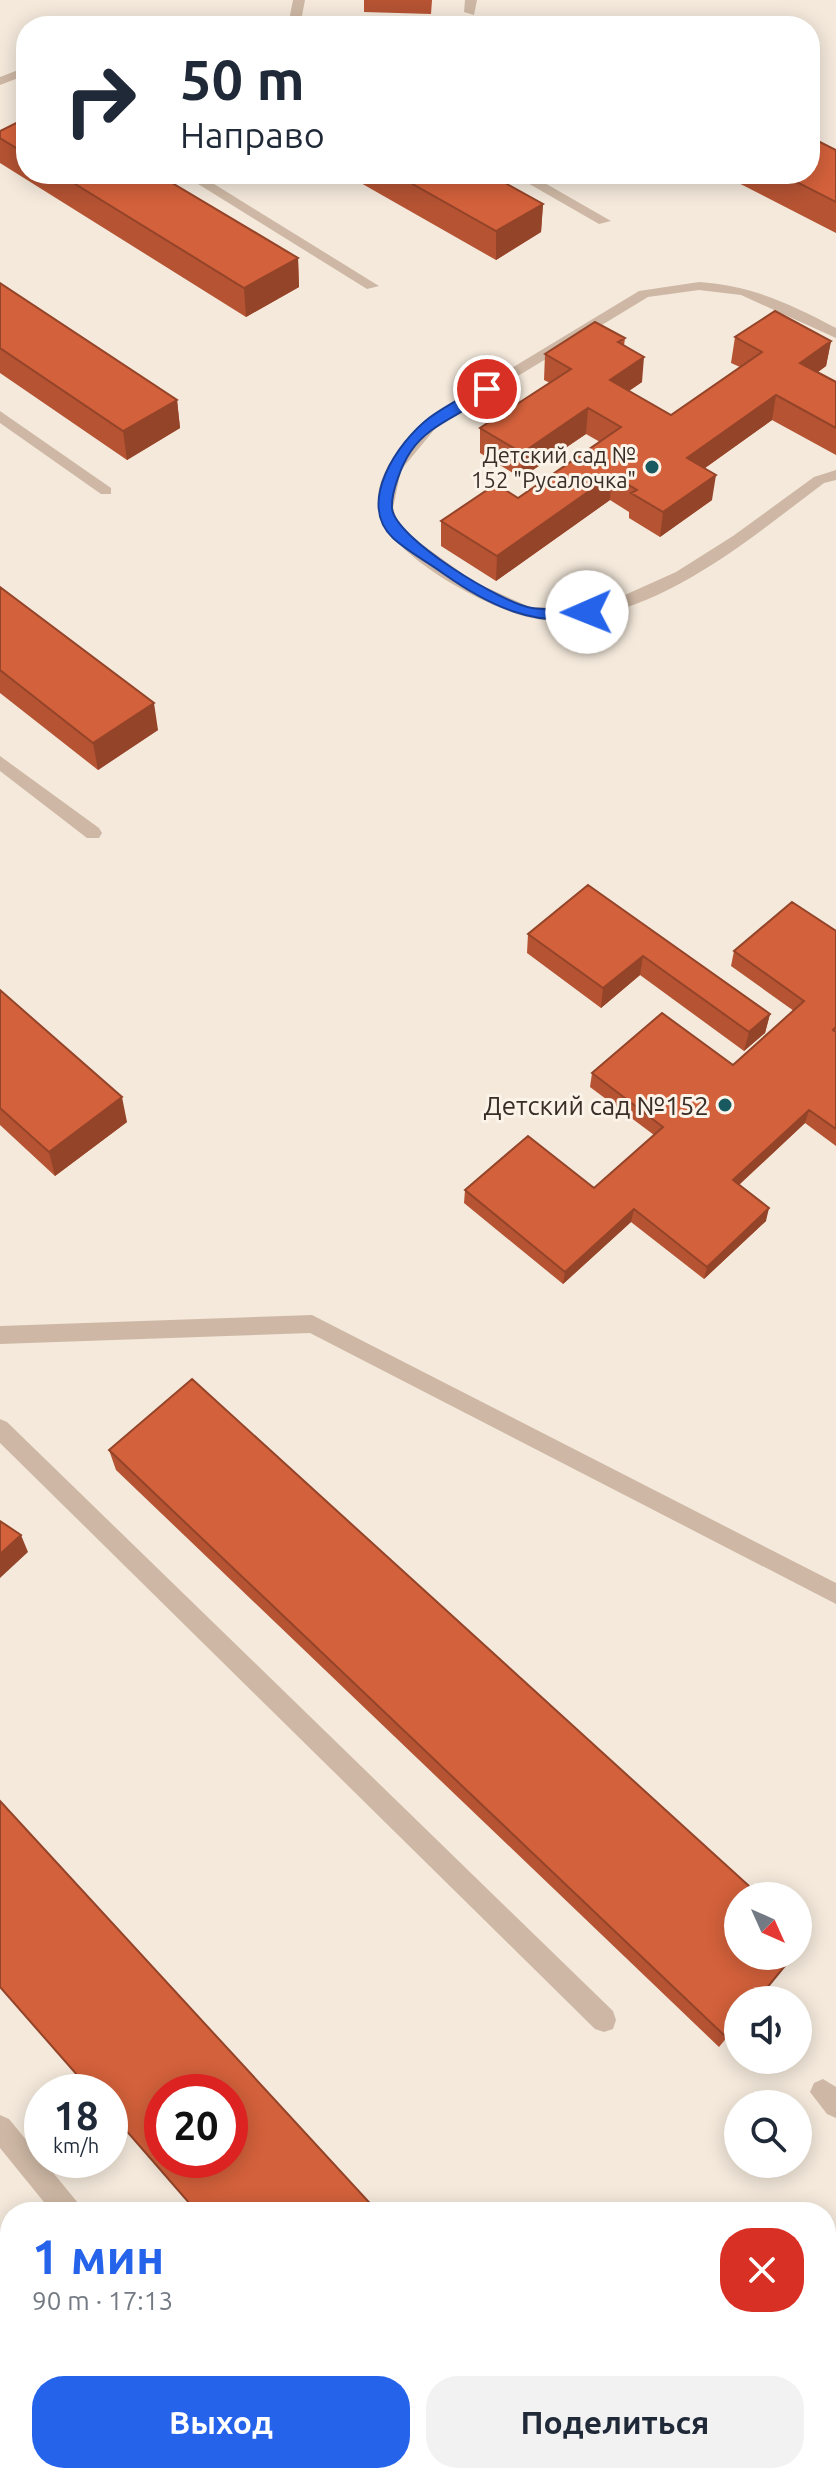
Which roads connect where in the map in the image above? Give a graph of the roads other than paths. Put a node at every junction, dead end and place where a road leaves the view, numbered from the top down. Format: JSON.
{"nodes":[{"id":1,"x":205,"y":184,"type":"edge"},
{"id":2,"x":537,"y":184,"type":"edge"},
{"id":3,"x":604,"y":221,"type":"dead end"},
{"id":4,"x":372,"y":286,"type":"dead end"},
{"id":5,"x":836,"y":334,"type":"edge"},
{"id":6,"x":0,"y":416,"type":"edge"},
{"id":7,"x":836,"y":475,"type":"edge"},
{"id":8,"x":106,"y":491,"type":"dead end"},
{"id":9,"x":0,"y":762,"type":"edge"},
{"id":10,"x":93,"y":833,"type":"dead end"},
{"id":11,"x":0,"y":1335,"type":"edge"},
{"id":12,"x":0,"y":1429,"type":"edge"},
{"id":13,"x":836,"y":1594,"type":"edge"},
{"id":14,"x":604,"y":2020,"type":"dead end"},
{"id":15,"x":0,"y":2128,"type":"edge"},
{"id":16,"x":61,"y":2202,"type":"edge"}],
"edges":[{"from":1,"to":4,"type":"lane"},
{"from":2,"to":3,"type":"lane"},
{"from":5,"to":7,"type":"lane"},
{"from":6,"to":8,"type":"lane"},
{"from":9,"to":10,"type":"lane"},
{"from":11,"to":13,"type":"lane"},
{"from":12,"to":14,"type":"lane"},
{"from":15,"to":16,"type":"lane"}]}
